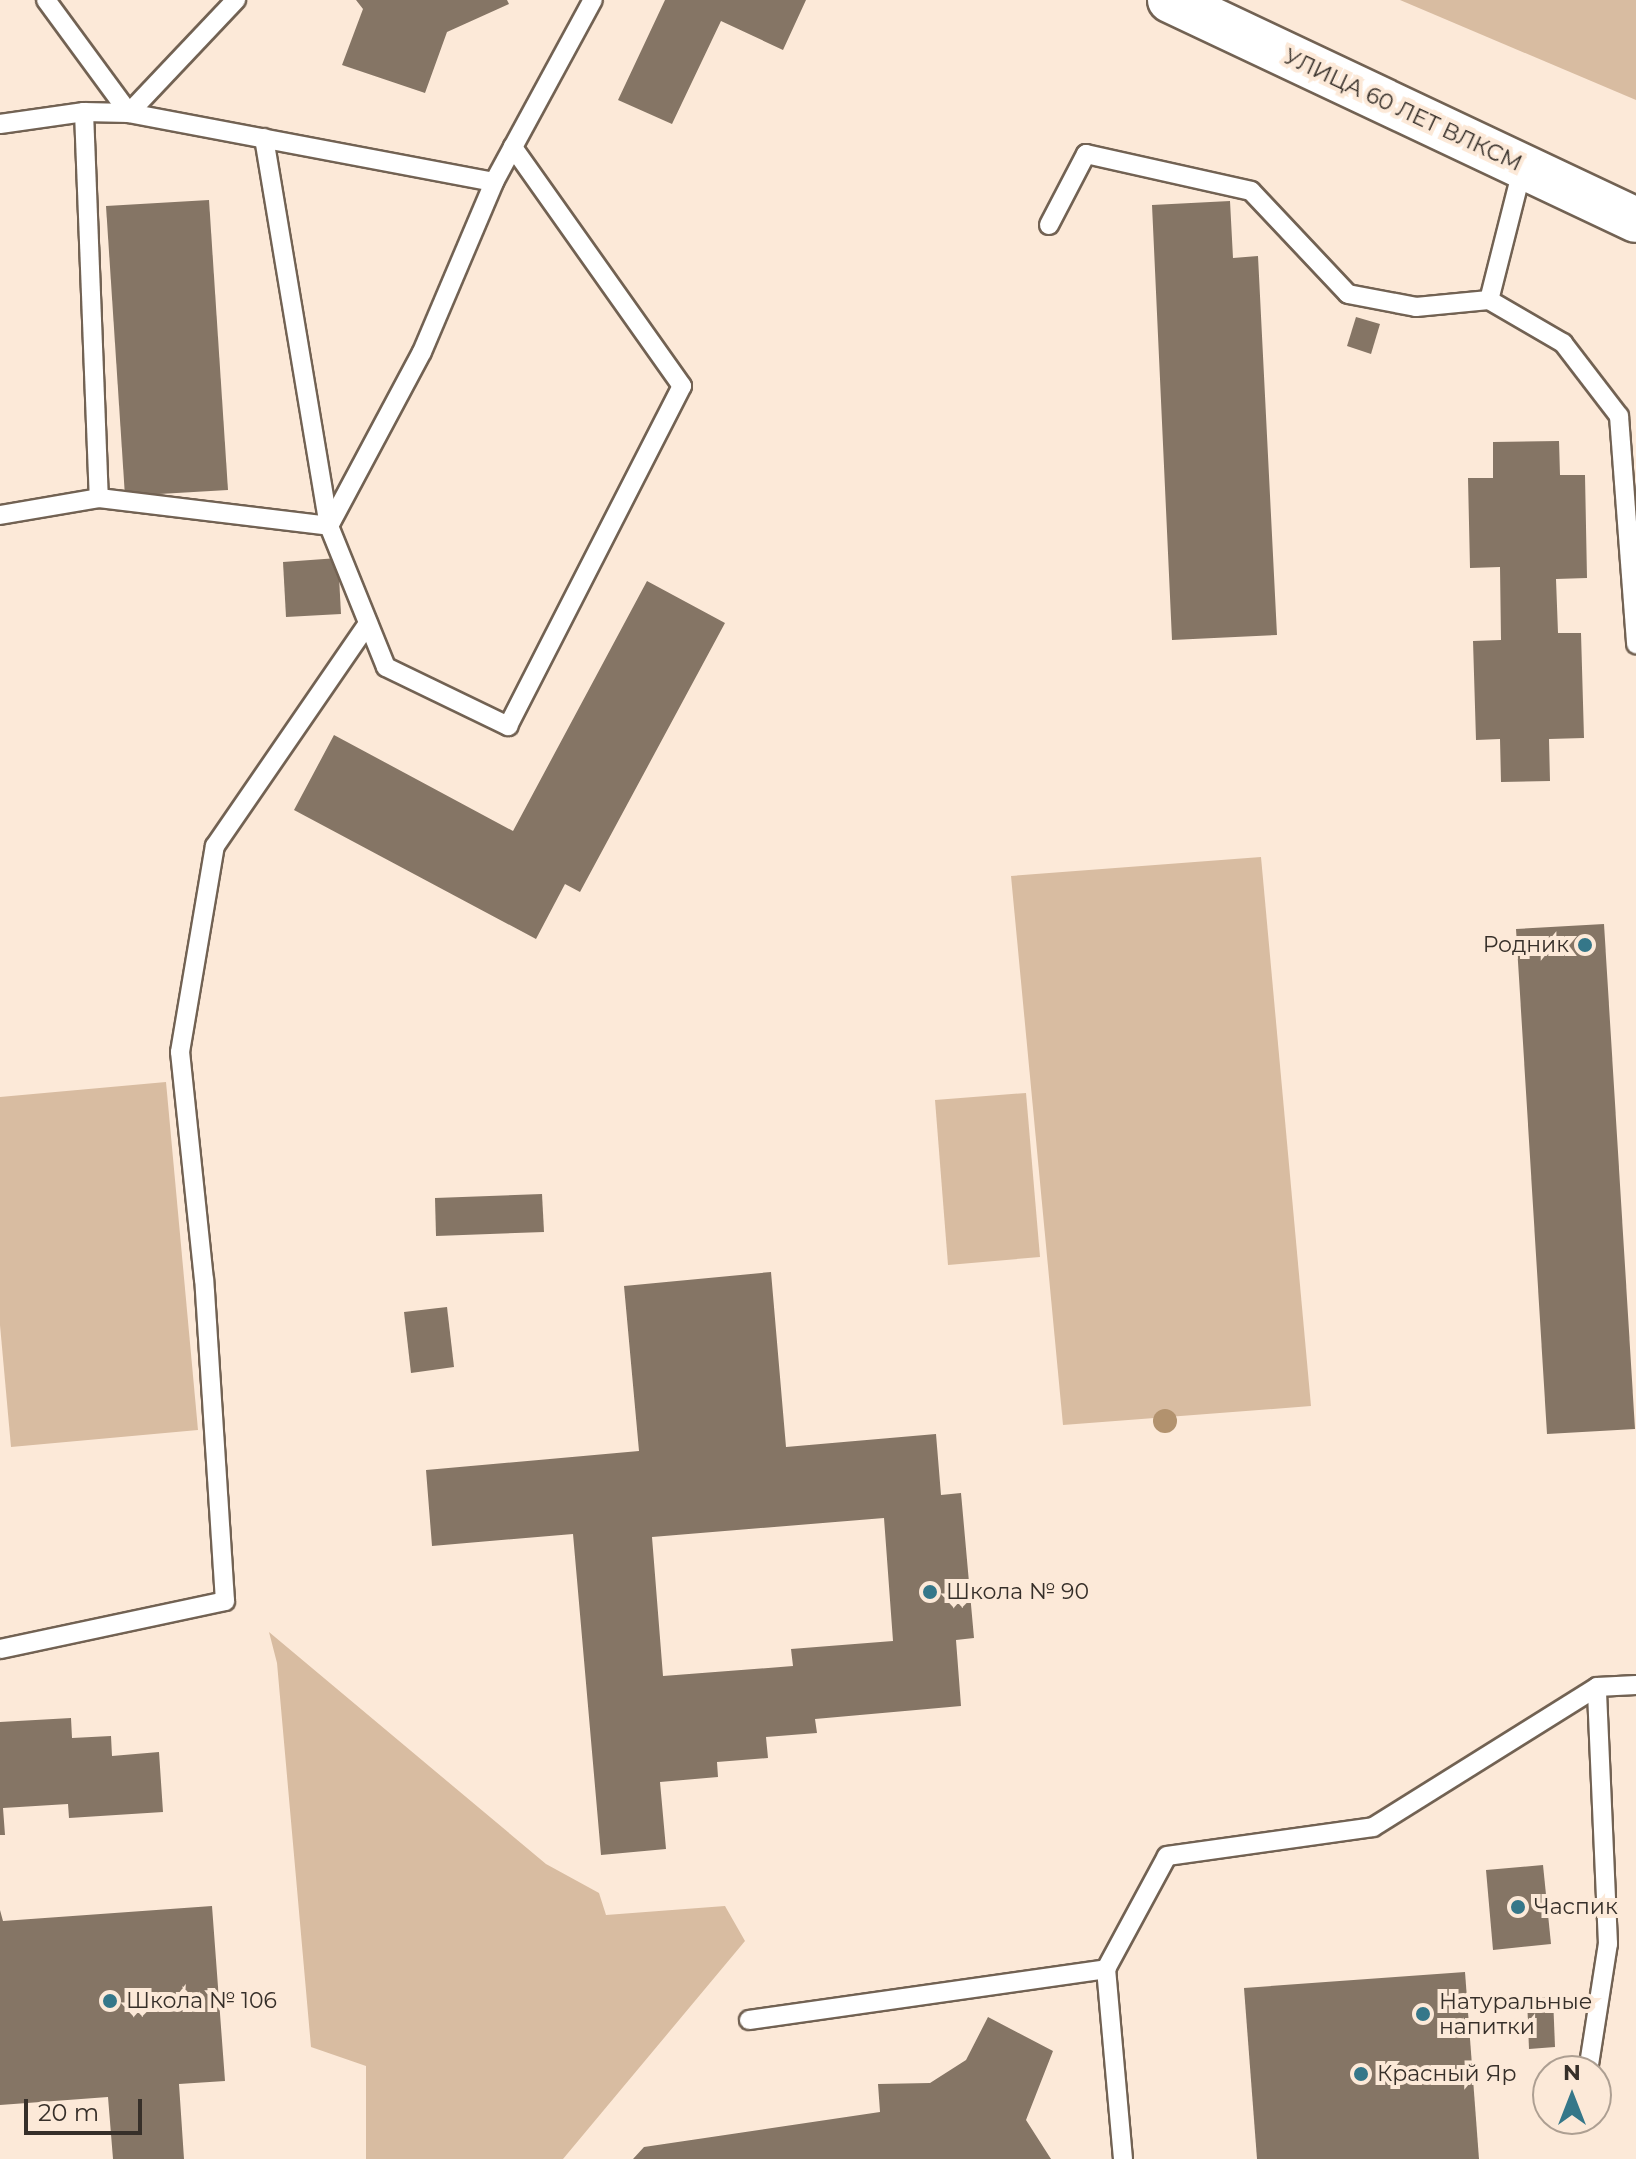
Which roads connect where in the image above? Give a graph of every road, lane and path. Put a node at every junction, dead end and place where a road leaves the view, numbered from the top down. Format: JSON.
{"nodes":[{"id":1,"x":46,"y":0,"type":"edge"},
{"id":2,"x":236,"y":0,"type":"edge"},
{"id":3,"x":593,"y":0,"type":"edge"},
{"id":4,"x":1170,"y":0,"type":"edge"},
{"id":5,"x":84,"y":112,"type":"junction"},
{"id":6,"x":129,"y":113,"type":"junction"},
{"id":7,"x":0,"y":124,"type":"edge"},
{"id":8,"x":264,"y":138,"type":"junction"},
{"id":9,"x":513,"y":147,"type":"junction"},
{"id":10,"x":1523,"y":166,"type":"junction"},
{"id":11,"x":494,"y":182,"type":"junction"},
{"id":12,"x":1636,"y":220,"type":"edge"},
{"id":13,"x":1049,"y":225,"type":"dead end"},
{"id":14,"x":1489,"y":300,"type":"junction"},
{"id":15,"x":99,"y":498,"type":"junction"},
{"id":16,"x":0,"y":515,"type":"edge"},
{"id":17,"x":329,"y":526,"type":"junction"},
{"id":18,"x":368,"y":623,"type":"junction"},
{"id":19,"x":1636,"y":644,"type":"edge"},
{"id":20,"x":0,"y":1649,"type":"edge"},
{"id":21,"x":1636,"y":1685,"type":"edge"},
{"id":22,"x":1597,"y":1687,"type":"junction"},
{"id":23,"x":1106,"y":1969,"type":"junction"},
{"id":24,"x":749,"y":2020,"type":"dead end"},
{"id":25,"x":1591,"y":2055,"type":"edge"},
{"id":26,"x":1123,"y":2159,"type":"edge"}],
"edges":[{"from":1,"to":6,"type":"lane"},
{"from":2,"to":6,"type":"lane"},
{"from":3,"to":9,"type":"lane"},
{"from":4,"to":10,"type":"street","name":"УЛИЦА 60 ЛЕТ ВЛКСМ"},
{"from":5,"to":6,"type":"lane"},
{"from":5,"to":7,"type":"lane"},
{"from":5,"to":15,"type":"lane"},
{"from":6,"to":8,"type":"lane"},
{"from":8,"to":11,"type":"lane"},
{"from":8,"to":17,"type":"lane"},
{"from":9,"to":11,"type":"lane"},
{"from":9,"to":18,"type":"lane"},
{"from":10,"to":12,"type":"street","name":"УЛИЦА 60 ЛЕТ ВЛКСМ"},
{"from":10,"to":14,"type":"lane"},
{"from":11,"to":17,"type":"lane"},
{"from":13,"to":14,"type":"lane"},
{"from":14,"to":19,"type":"lane"},
{"from":15,"to":16,"type":"lane"},
{"from":15,"to":17,"type":"lane"},
{"from":17,"to":18,"type":"lane"},
{"from":18,"to":20,"type":"lane"},
{"from":21,"to":22,"type":"lane"},
{"from":22,"to":23,"type":"lane"},
{"from":22,"to":25,"type":"lane"},
{"from":23,"to":24,"type":"lane"},
{"from":23,"to":26,"type":"lane"}]}
